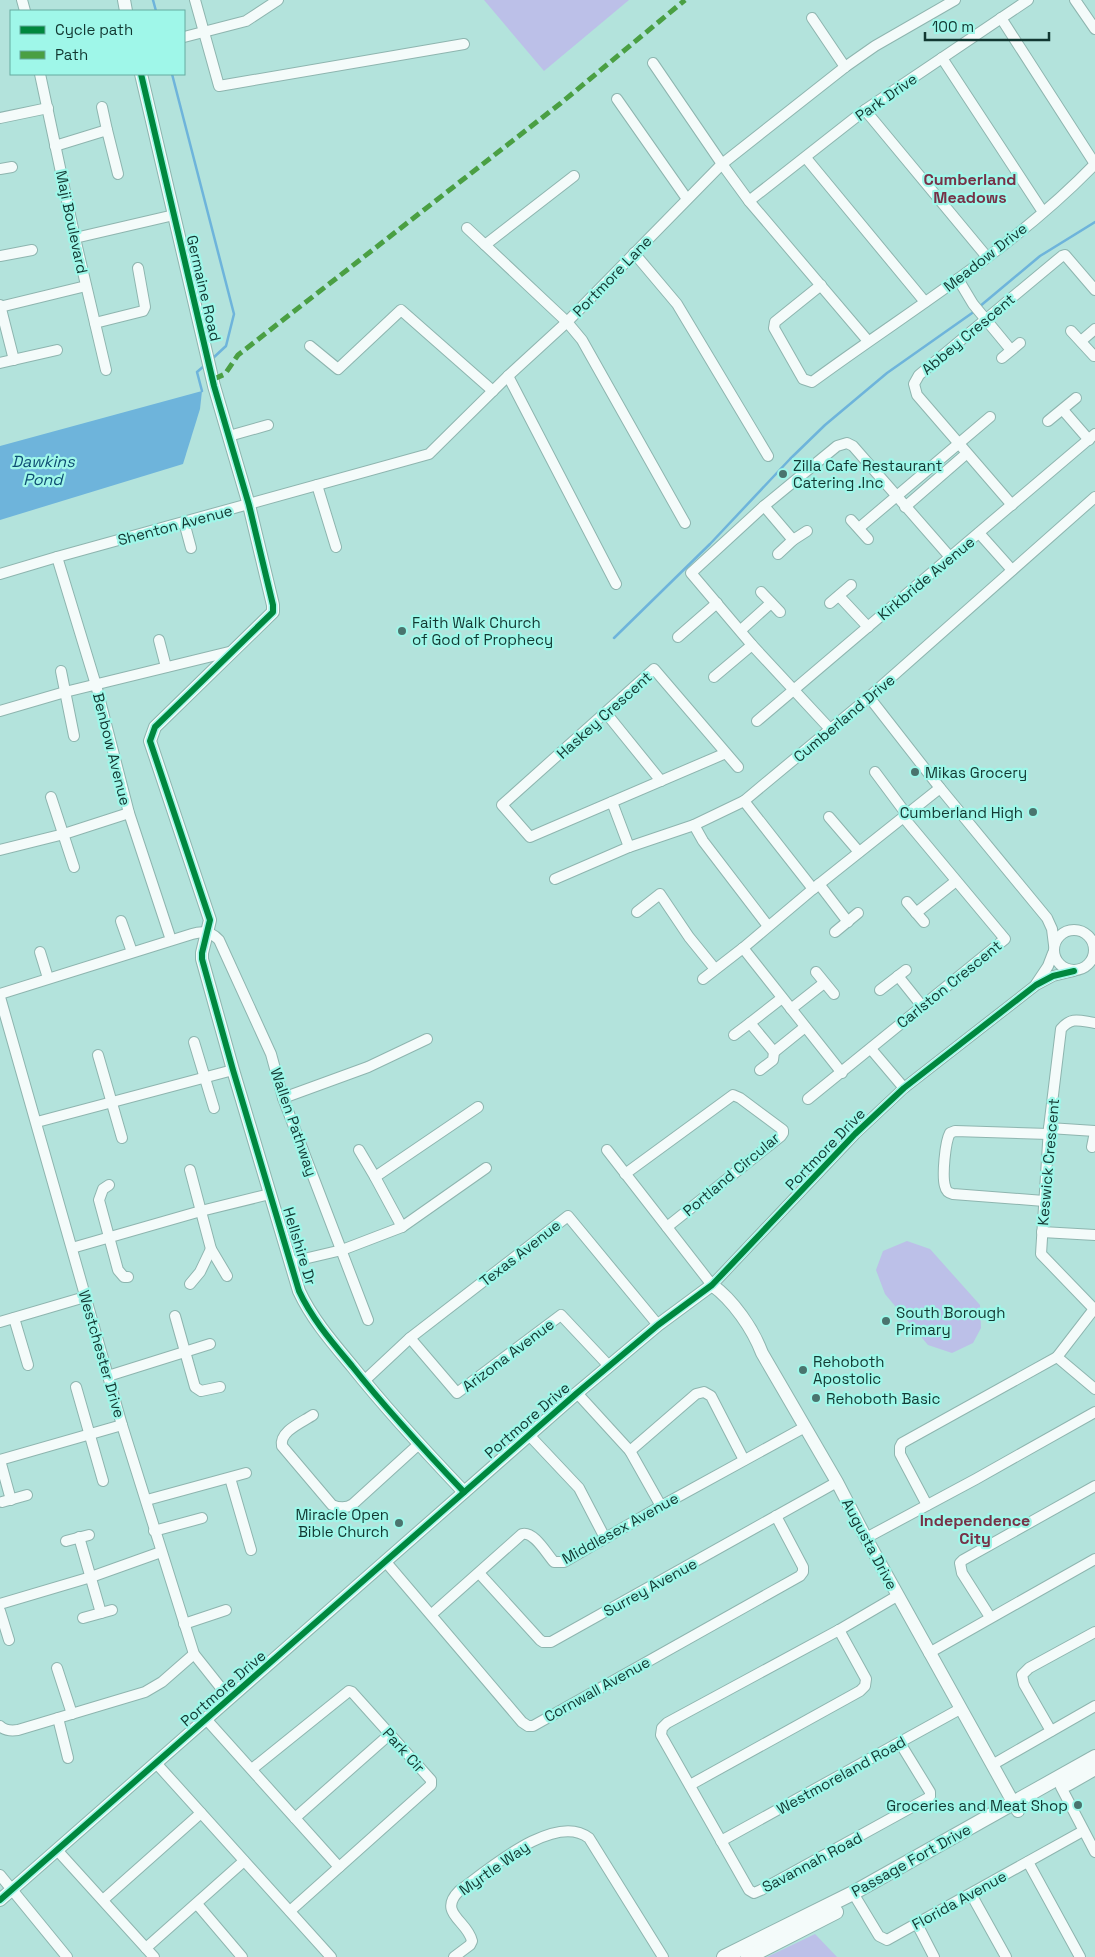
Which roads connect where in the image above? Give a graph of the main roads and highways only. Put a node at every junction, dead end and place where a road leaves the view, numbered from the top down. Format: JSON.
{"nodes":[{"id":1,"x":1095,"y":1757,"type":"edge"},
{"id":2,"x":1095,"y":1768,"type":"edge"},
{"id":3,"x":1016,"y":1807,"type":"junction"},
{"id":4,"x":855,"y":1897,"type":"junction"},
{"id":5,"x":724,"y":1957,"type":"edge"},
{"id":6,"x":748,"y":1957,"type":"edge"}],
"edges":[{"from":1,"to":3,"type":"main road","name":"Passage Fort Drive"},
{"from":2,"to":3,"type":"main road","name":"Passage Fort Drive"},
{"from":3,"to":4,"type":"main road","name":"Passage Fort Drive"},
{"from":4,"to":5,"type":"main road","name":"Passage Fort Drive"},
{"from":4,"to":6,"type":"main road","name":"Passage Fort Drive"}]}
